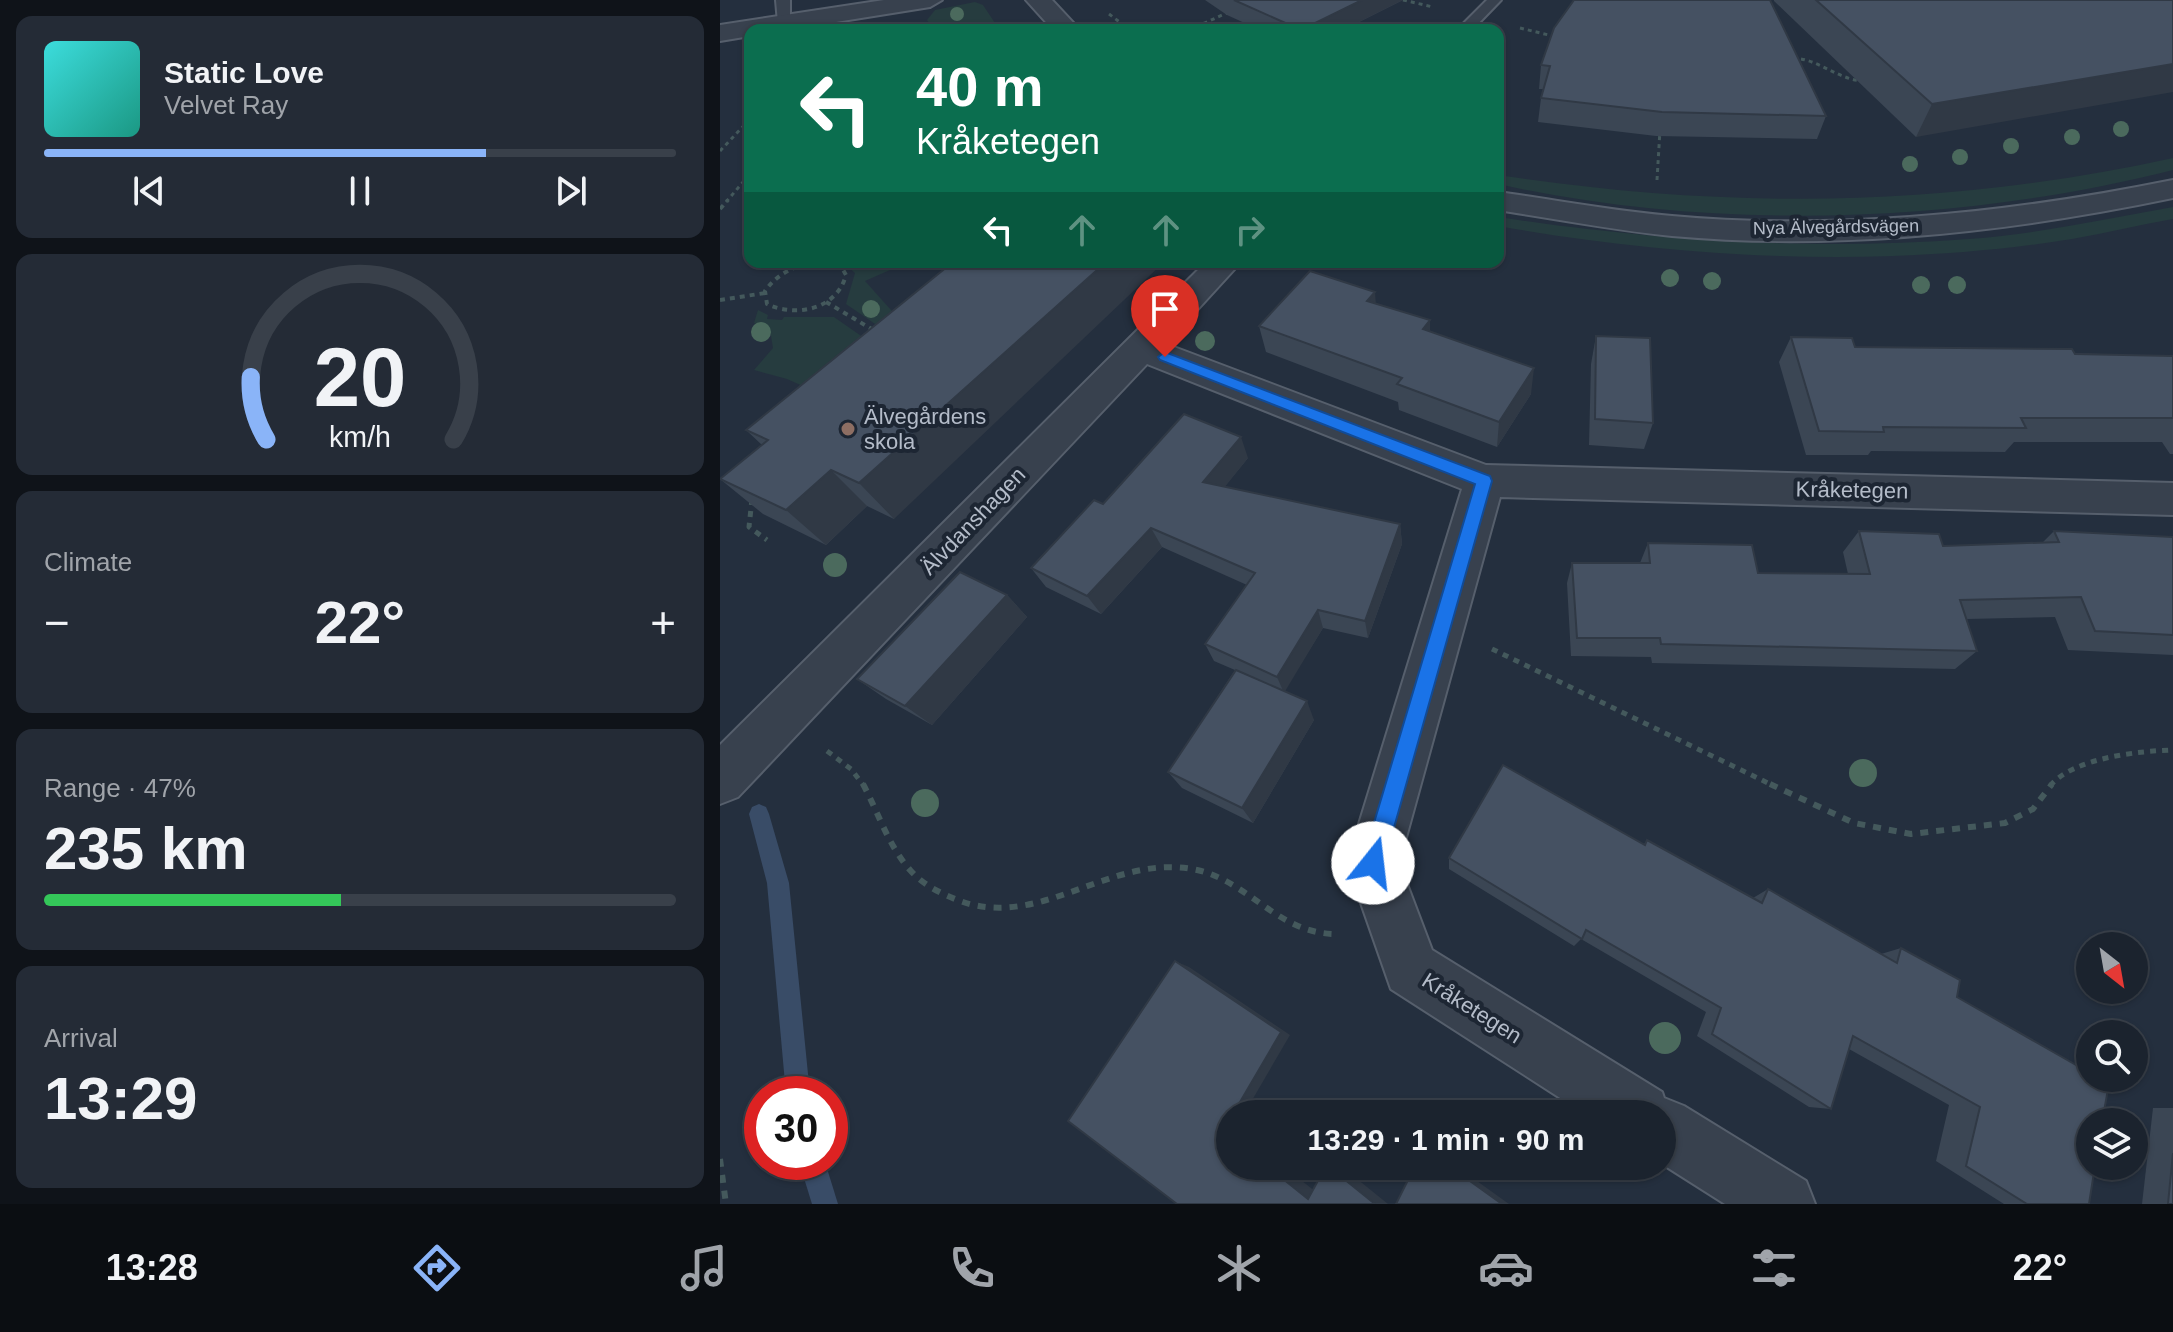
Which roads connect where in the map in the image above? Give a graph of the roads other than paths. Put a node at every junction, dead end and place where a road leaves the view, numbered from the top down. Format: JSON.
{"nodes":[{"id":1,"x":930,"y":0,"type":"edge"},
{"id":2,"x":1038,"y":0,"type":"edge"},
{"id":3,"x":1494,"y":0,"type":"edge"},
{"id":4,"x":784,"y":12,"type":"edge"},
{"id":5,"x":747,"y":24,"type":"edge"},
{"id":6,"x":1061,"y":24,"type":"edge"},
{"id":7,"x":1470,"y":24,"type":"edge"},
{"id":8,"x":744,"y":25,"type":"edge"},
{"id":9,"x":720,"y":33,"type":"edge"},
{"id":10,"x":2173,"y":189,"type":"edge"},
{"id":11,"x":1504,"y":202,"type":"edge"},
{"id":12,"x":1219,"y":268,"type":"edge"},
{"id":13,"x":1142,"y":348,"type":"junction"},
{"id":14,"x":1484,"y":481,"type":"junction"},
{"id":15,"x":2173,"y":499,"type":"edge"},
{"id":16,"x":720,"y":780,"type":"edge"},
{"id":17,"x":1618,"y":1100,"type":"edge"},
{"id":18,"x":1676,"y":1137,"type":"edge"},
{"id":19,"x":1783,"y":1204,"type":"edge"}],
"edges":[{"from":1,"to":4,"type":"street"},
{"from":2,"to":6,"type":"street"},
{"from":3,"to":7,"type":"lane"},
{"from":4,"to":5,"type":"street"},
{"from":8,"to":9,"type":"street"},
{"from":10,"to":11,"type":"street","name":"Nya Älvegårdsvägen"},
{"from":12,"to":13,"type":"street","name":"Älvdanshagen"},
{"from":13,"to":14,"type":"street","name":"Kråketegen"},
{"from":13,"to":16,"type":"street","name":"Älvdanshagen"},
{"from":14,"to":15,"type":"street","name":"Kråketegen"},
{"from":14,"to":17,"type":"street","name":"Kråketegen"},
{"from":18,"to":19,"type":"street"}]}
